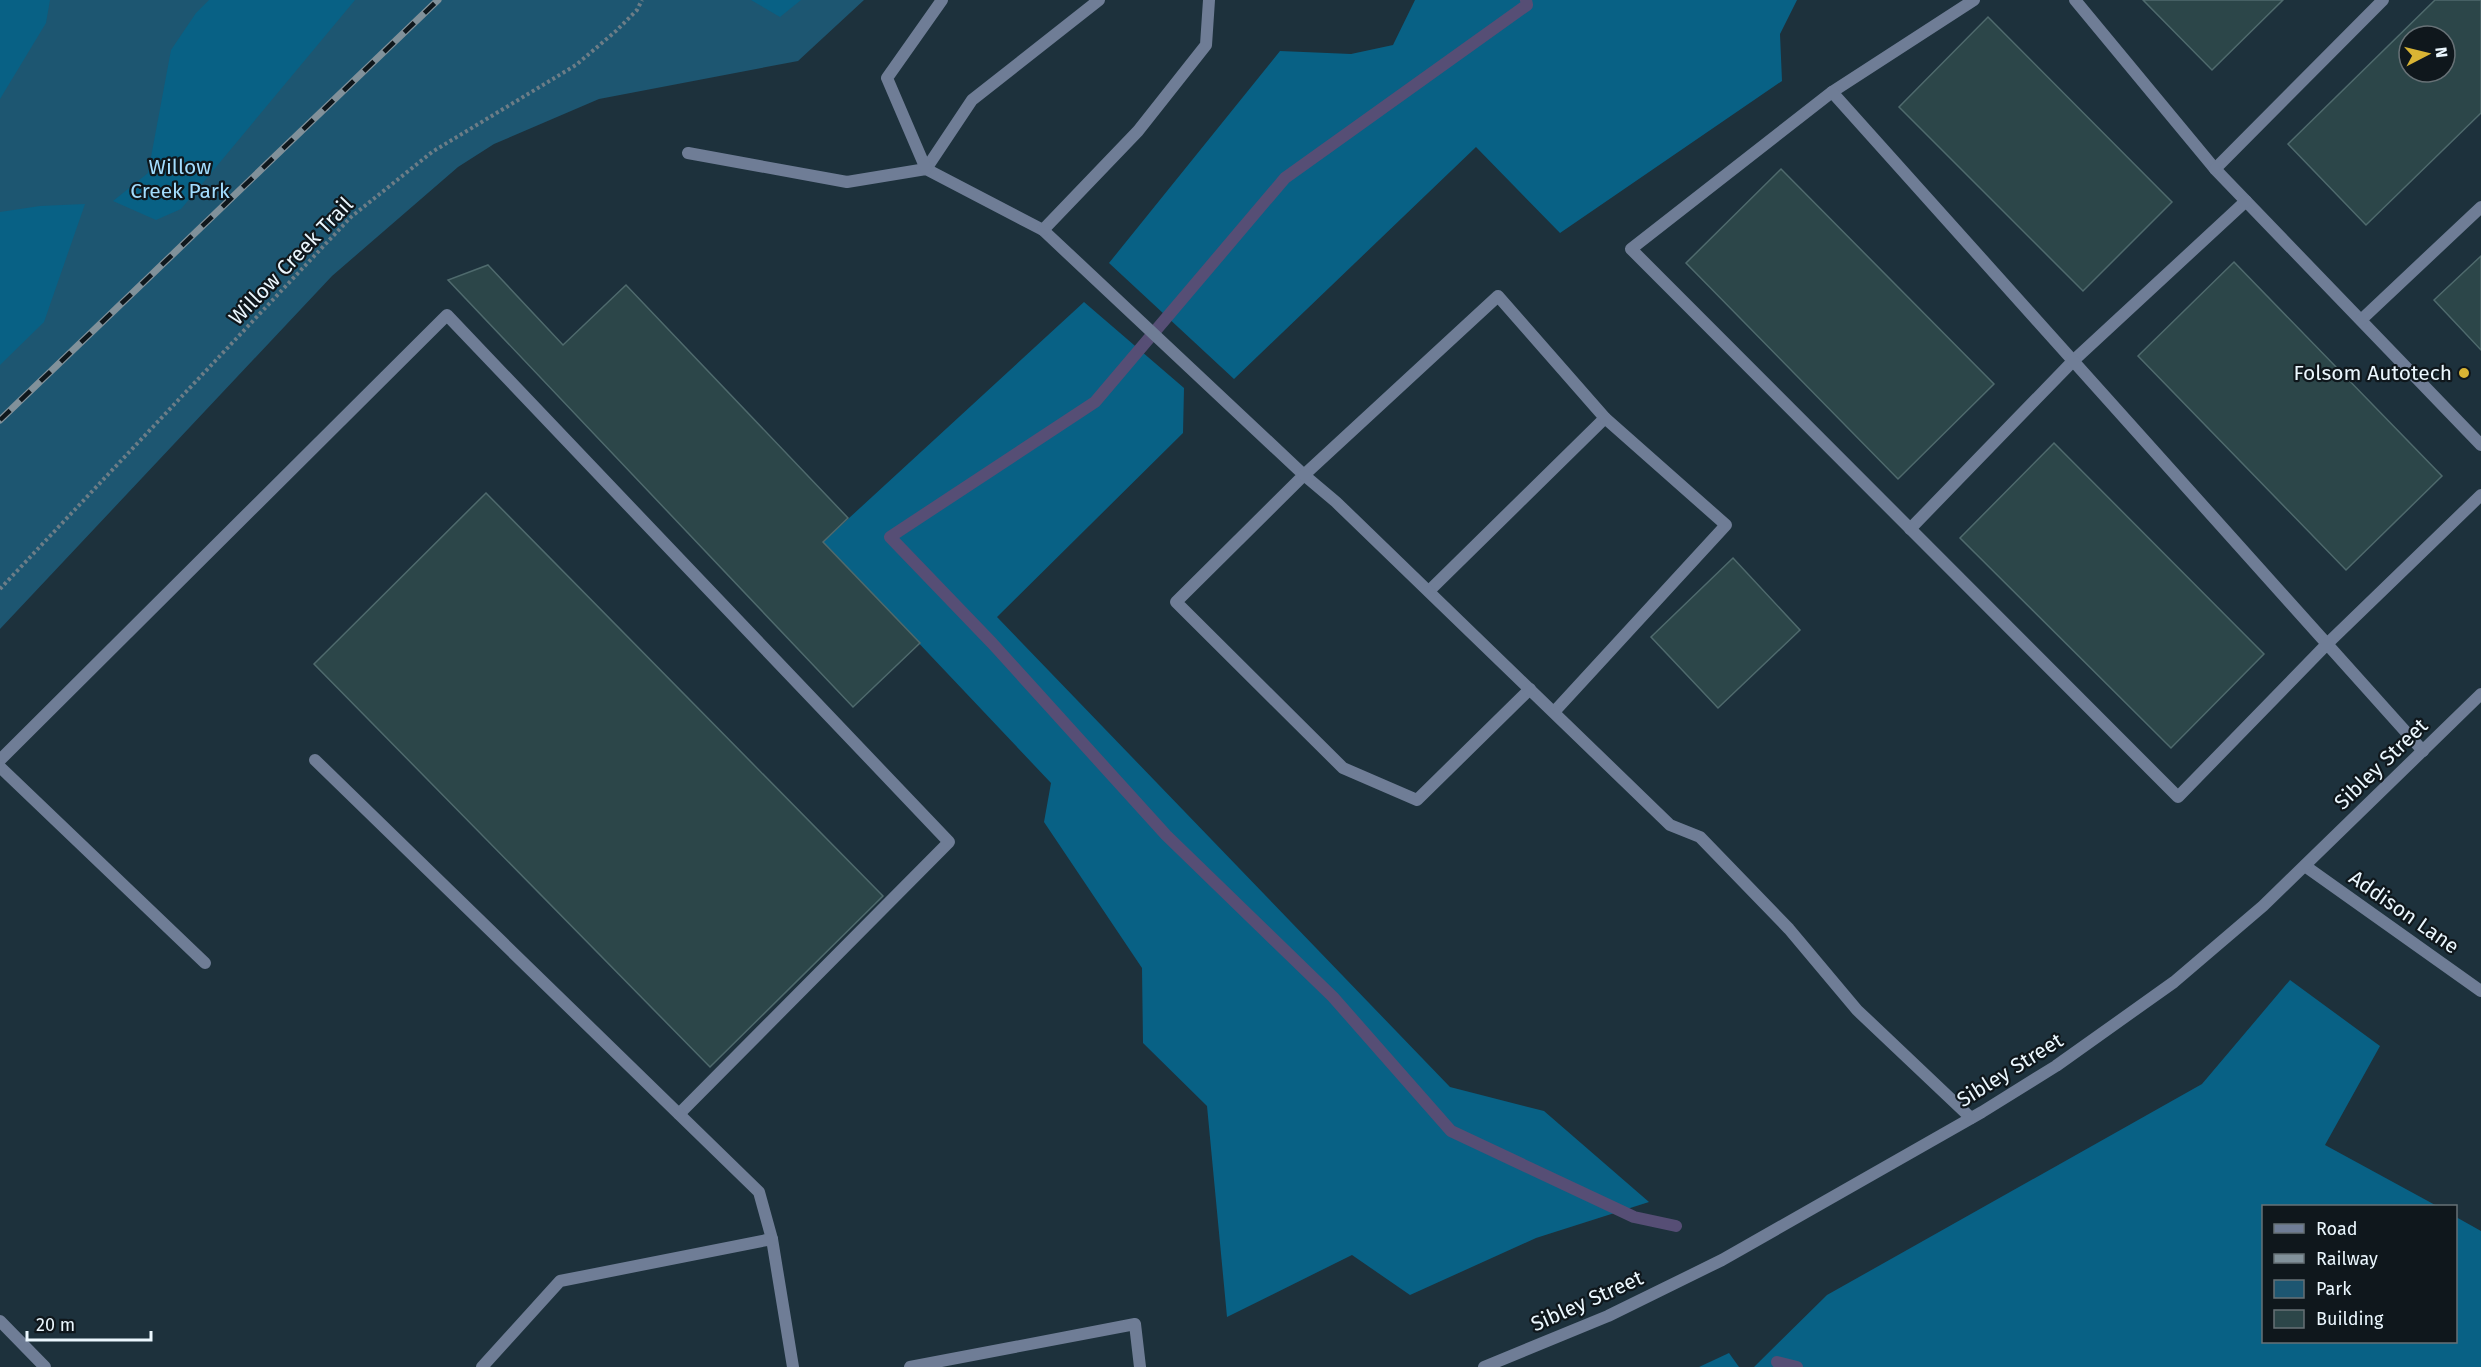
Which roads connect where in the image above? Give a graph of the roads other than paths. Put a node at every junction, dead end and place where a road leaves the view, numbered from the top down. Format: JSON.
{"nodes":[{"id":1,"x":942,"y":0,"type":"edge"},
{"id":2,"x":1099,"y":0,"type":"edge"},
{"id":3,"x":1209,"y":0,"type":"edge"},
{"id":4,"x":1974,"y":0,"type":"edge"},
{"id":5,"x":2075,"y":0,"type":"edge"},
{"id":6,"x":2383,"y":0,"type":"edge"},
{"id":7,"x":1832,"y":92,"type":"junction"},
{"id":8,"x":688,"y":153,"type":"dead end"},
{"id":9,"x":926,"y":169,"type":"junction"},
{"id":10,"x":2215,"y":169,"type":"junction"},
{"id":11,"x":2246,"y":201,"type":"junction"},
{"id":12,"x":2481,"y":207,"type":"edge"},
{"id":13,"x":1043,"y":230,"type":"junction"},
{"id":14,"x":2361,"y":320,"type":"junction"},
{"id":15,"x":2073,"y":361,"type":"junction"},
{"id":16,"x":1605,"y":418,"type":"junction"},
{"id":17,"x":2481,"y":445,"type":"edge"},
{"id":18,"x":1304,"y":475,"type":"junction"},
{"id":19,"x":2481,"y":495,"type":"edge"},
{"id":20,"x":1910,"y":528,"type":"junction"},
{"id":21,"x":1429,"y":591,"type":"junction"},
{"id":22,"x":2327,"y":644,"type":"junction"},
{"id":23,"x":1530,"y":689,"type":"junction"},
{"id":24,"x":2481,"y":694,"type":"edge"},
{"id":25,"x":1554,"y":712,"type":"junction"},
{"id":26,"x":2423,"y":751,"type":"junction"},
{"id":27,"x":0,"y":760,"type":"edge"},
{"id":28,"x":315,"y":760,"type":"dead end"},
{"id":29,"x":0,"y":767,"type":"edge"},
{"id":30,"x":2305,"y":866,"type":"junction"},
{"id":31,"x":205,"y":963,"type":"dead end"},
{"id":32,"x":2481,"y":991,"type":"edge"},
{"id":33,"x":679,"y":1114,"type":"junction"},
{"id":34,"x":1971,"y":1118,"type":"junction"},
{"id":35,"x":772,"y":1239,"type":"junction"},
{"id":36,"x":0,"y":1321,"type":"edge"},
{"id":37,"x":45,"y":1367,"type":"edge"},
{"id":38,"x":482,"y":1367,"type":"edge"},
{"id":39,"x":793,"y":1367,"type":"edge"},
{"id":40,"x":910,"y":1367,"type":"edge"},
{"id":41,"x":1140,"y":1367,"type":"edge"},
{"id":42,"x":1484,"y":1367,"type":"edge"}],
"edges":[{"from":1,"to":9,"type":"street"},
{"from":2,"to":9,"type":"street"},
{"from":3,"to":13,"type":"street"},
{"from":4,"to":7,"type":"street"},
{"from":5,"to":10,"type":"street"},
{"from":6,"to":10,"type":"street"},
{"from":7,"to":15,"type":"street"},
{"from":7,"to":20,"type":"street"},
{"from":8,"to":9,"type":"street"},
{"from":9,"to":13,"type":"street"},
{"from":10,"to":11,"type":"street"},
{"from":11,"to":14,"type":"street"},
{"from":11,"to":15,"type":"street"},
{"from":12,"to":14,"type":"street"},
{"from":13,"to":18,"type":"street"},
{"from":14,"to":17,"type":"street"},
{"from":15,"to":20,"type":"street"},
{"from":15,"to":22,"type":"street"},
{"from":16,"to":18,"type":"street"},
{"from":16,"to":21,"type":"street"},
{"from":16,"to":25,"type":"street"},
{"from":18,"to":21,"type":"street"},
{"from":18,"to":23,"type":"street"},
{"from":19,"to":22,"type":"street"},
{"from":20,"to":22,"type":"street"},
{"from":21,"to":23,"type":"street"},
{"from":22,"to":26,"type":"street"},
{"from":23,"to":25,"type":"street"},
{"from":24,"to":26,"type":"street","name":"Sibley Street"},
{"from":25,"to":34,"type":"street"},
{"from":26,"to":30,"type":"street","name":"Sibley Street"},
{"from":27,"to":33,"type":"street"},
{"from":28,"to":33,"type":"street"},
{"from":29,"to":31,"type":"street"},
{"from":30,"to":32,"type":"street","name":"Addison Lane"},
{"from":30,"to":34,"type":"street","name":"Sibley Street"},
{"from":33,"to":35,"type":"street"},
{"from":34,"to":42,"type":"street","name":"Sibley Street"},
{"from":35,"to":38,"type":"street"},
{"from":35,"to":39,"type":"street"},
{"from":36,"to":37,"type":"street"},
{"from":40,"to":41,"type":"street"}]}
